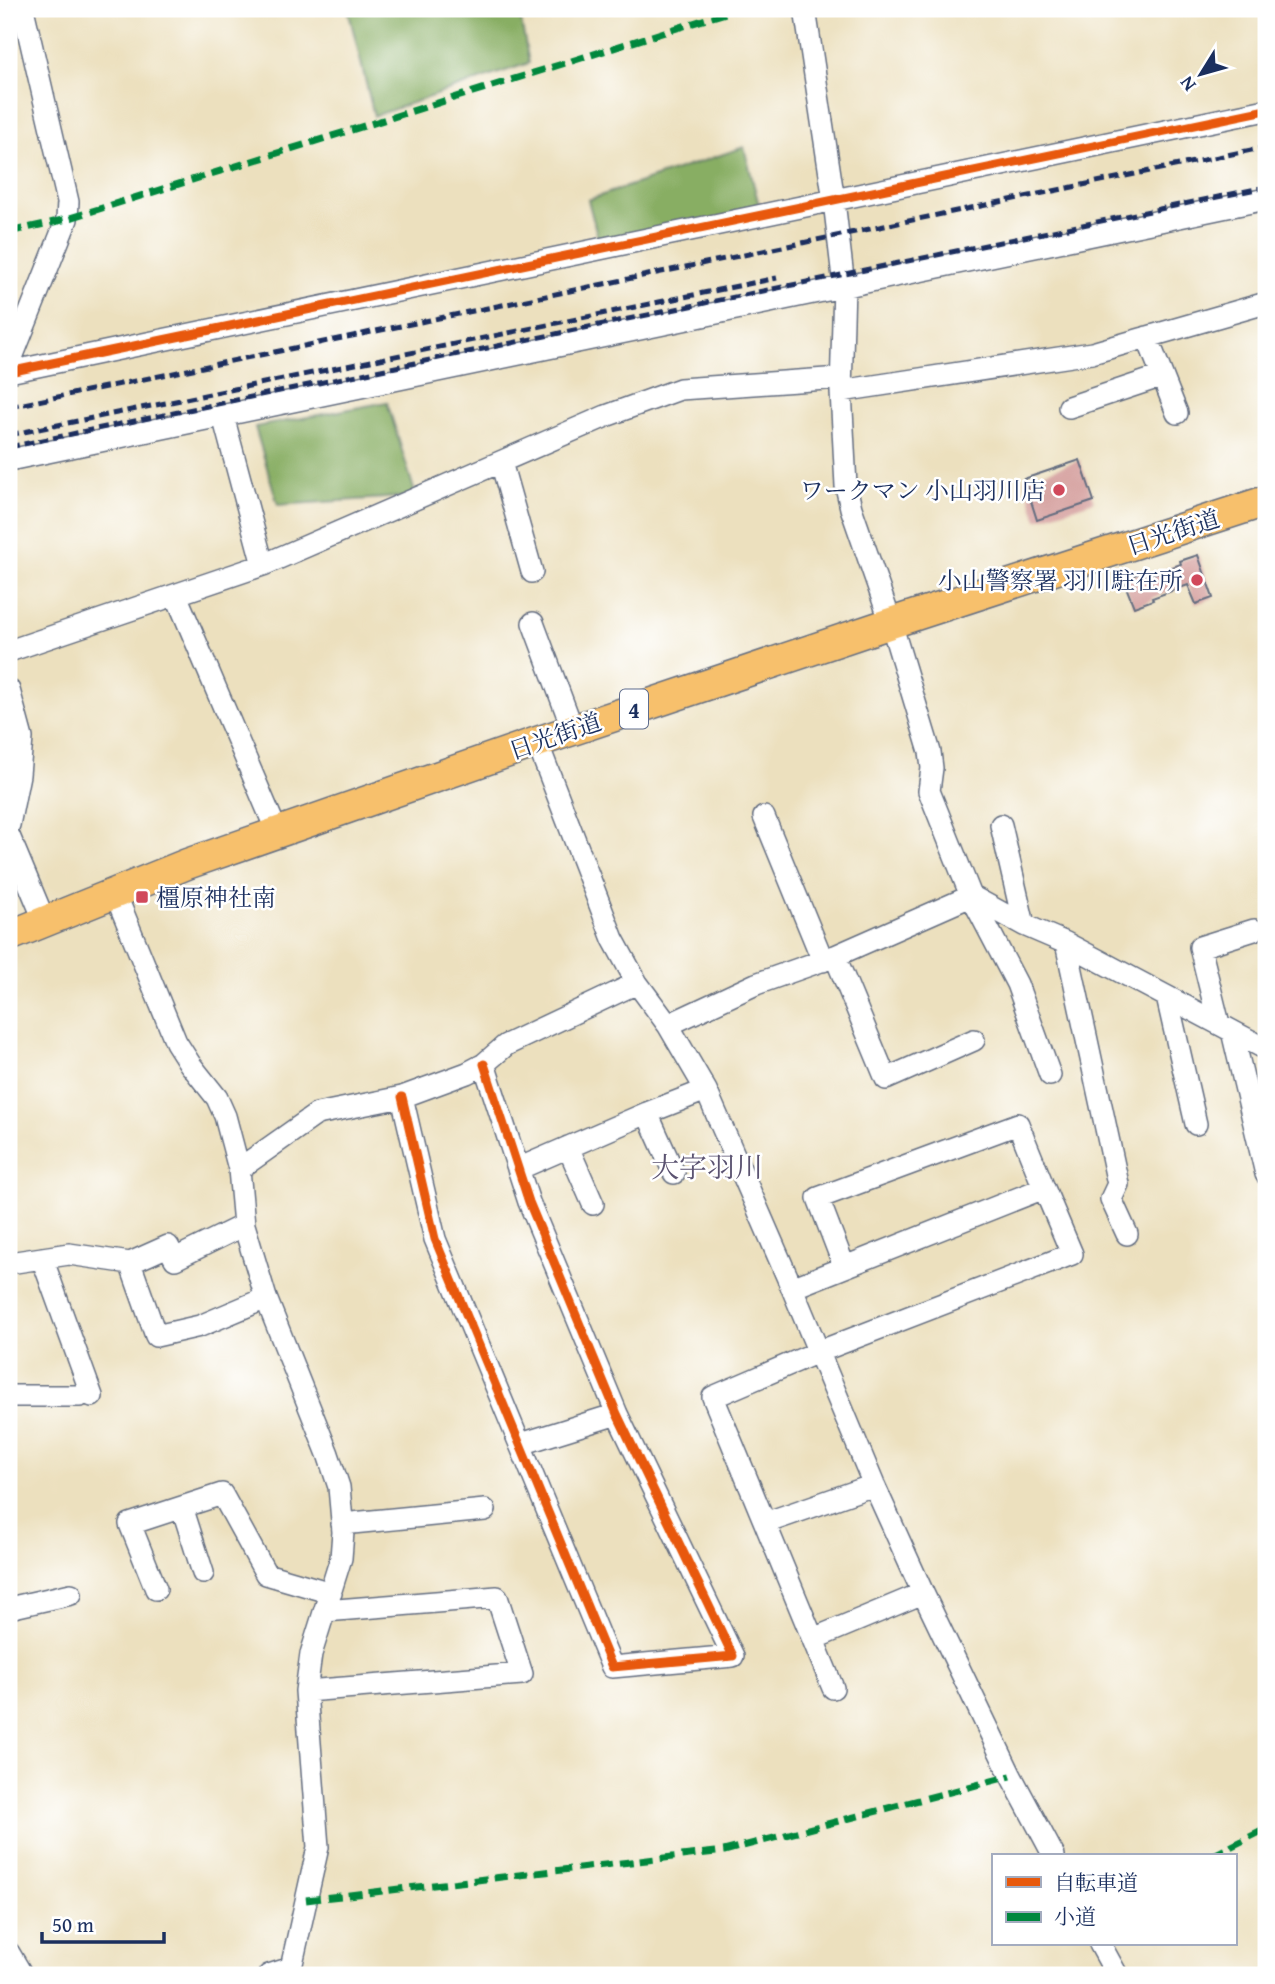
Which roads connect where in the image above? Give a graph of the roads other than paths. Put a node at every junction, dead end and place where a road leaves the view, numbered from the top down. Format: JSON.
{"nodes":[{"id":1,"x":23,"y":9,"type":"edge"},
{"id":2,"x":805,"y":9,"type":"edge"},
{"id":3,"x":1266,"y":110,"type":"edge"},
{"id":4,"x":1266,"y":199,"type":"edge"},
{"id":5,"x":834,"y":201,"type":"junction"},
{"id":6,"x":844,"y":286,"type":"junction"},
{"id":7,"x":1266,"y":303,"type":"edge"},
{"id":8,"x":1147,"y":337,"type":"junction"},
{"id":9,"x":9,"y":365,"type":"edge"},
{"id":10,"x":9,"y":372,"type":"edge"},
{"id":11,"x":1162,"y":376,"type":"junction"},
{"id":12,"x":841,"y":384,"type":"junction"},
{"id":13,"x":1069,"y":407,"type":"dead end"},
{"id":14,"x":1177,"y":413,"type":"dead end"},
{"id":15,"x":223,"y":416,"type":"junction"},
{"id":16,"x":9,"y":460,"type":"edge"},
{"id":17,"x":501,"y":462,"type":"junction"},
{"id":18,"x":1266,"y":501,"type":"edge"},
{"id":19,"x":263,"y":565,"type":"junction"},
{"id":20,"x":531,"y":572,"type":"dead end"},
{"id":21,"x":176,"y":595,"type":"junction"},
{"id":22,"x":533,"y":623,"type":"dead end"},
{"id":23,"x":891,"y":623,"type":"junction"},
{"id":24,"x":9,"y":651,"type":"edge"},
{"id":25,"x":9,"y":690,"type":"edge"},
{"id":26,"x":573,"y":730,"type":"junction"},
{"id":27,"x":537,"y":742,"type":"junction"},
{"id":28,"x":764,"y":817,"type":"dead end"},
{"id":29,"x":9,"y":825,"type":"edge"},
{"id":30,"x":1001,"y":825,"type":"dead end"},
{"id":31,"x":277,"y":832,"type":"junction"},
{"id":32,"x":9,"y":836,"type":"edge"},
{"id":33,"x":115,"y":893,"type":"junction"},
{"id":34,"x":971,"y":896,"type":"junction"},
{"id":35,"x":45,"y":922,"type":"junction"},
{"id":36,"x":1024,"y":925,"type":"junction"},
{"id":37,"x":1254,"y":930,"type":"dead end"},
{"id":38,"x":9,"y":936,"type":"edge"},
{"id":39,"x":1066,"y":943,"type":"junction"},
{"id":40,"x":829,"y":959,"type":"junction"},
{"id":41,"x":637,"y":983,"type":"junction"},
{"id":42,"x":1167,"y":997,"type":"junction"},
{"id":43,"x":668,"y":1025,"type":"junction"},
{"id":44,"x":1226,"y":1028,"type":"junction"},
{"id":45,"x":974,"y":1040,"type":"dead end"},
{"id":46,"x":1263,"y":1046,"type":"edge"},
{"id":47,"x":484,"y":1064,"type":"junction"},
{"id":48,"x":1050,"y":1075,"type":"dead end"},
{"id":49,"x":706,"y":1090,"type":"junction"},
{"id":50,"x":402,"y":1097,"type":"junction"},
{"id":51,"x":647,"y":1113,"type":"junction"},
{"id":52,"x":1196,"y":1124,"type":"dead end"},
{"id":53,"x":568,"y":1147,"type":"junction"},
{"id":54,"x":239,"y":1169,"type":"junction"},
{"id":55,"x":518,"y":1169,"type":"junction"},
{"id":56,"x":674,"y":1173,"type":"dead end"},
{"id":57,"x":1266,"y":1174,"type":"edge"},
{"id":58,"x":1045,"y":1188,"type":"junction"},
{"id":59,"x":593,"y":1204,"type":"dead end"},
{"id":60,"x":244,"y":1225,"type":"junction"},
{"id":61,"x":1126,"y":1234,"type":"dead end"},
{"id":62,"x":41,"y":1258,"type":"junction"},
{"id":63,"x":9,"y":1263,"type":"edge"},
{"id":64,"x":130,"y":1263,"type":"junction"},
{"id":65,"x":845,"y":1266,"type":"junction"},
{"id":66,"x":792,"y":1288,"type":"junction"},
{"id":67,"x":266,"y":1298,"type":"junction"},
{"id":68,"x":818,"y":1352,"type":"junction"},
{"id":69,"x":9,"y":1396,"type":"edge"},
{"id":70,"x":617,"y":1414,"type":"junction"},
{"id":71,"x":521,"y":1444,"type":"junction"},
{"id":72,"x":874,"y":1485,"type":"junction"},
{"id":73,"x":182,"y":1507,"type":"junction"},
{"id":74,"x":485,"y":1510,"type":"dead end"},
{"id":75,"x":765,"y":1523,"type":"junction"},
{"id":76,"x":342,"y":1524,"type":"junction"},
{"id":77,"x":203,"y":1573,"type":"dead end"},
{"id":78,"x":156,"y":1590,"type":"dead end"},
{"id":79,"x":923,"y":1593,"type":"junction"},
{"id":80,"x":71,"y":1594,"type":"dead end"},
{"id":81,"x":328,"y":1602,"type":"junction"},
{"id":82,"x":9,"y":1608,"type":"edge"},
{"id":83,"x":813,"y":1639,"type":"junction"},
{"id":84,"x":833,"y":1688,"type":"dead end"},
{"id":85,"x":306,"y":1691,"type":"junction"},
{"id":86,"x":1053,"y":1854,"type":"edge"},
{"id":87,"x":1101,"y":1946,"type":"edge"},
{"id":88,"x":9,"y":1953,"type":"edge"},
{"id":89,"x":291,"y":1972,"type":"edge"},
{"id":90,"x":22,"y":1975,"type":"edge"},
{"id":91,"x":269,"y":1975,"type":"edge"},
{"id":92,"x":1117,"y":1975,"type":"edge"}],
"edges":[{"from":1,"to":9,"type":"street"},
{"from":2,"to":5,"type":"street"},
{"from":3,"to":5,"type":"street"},
{"from":4,"to":6,"type":"street"},
{"from":5,"to":6,"type":"street"},
{"from":5,"to":10,"type":"street"},
{"from":6,"to":12,"type":"street"},
{"from":6,"to":15,"type":"street"},
{"from":7,"to":8,"type":"street"},
{"from":8,"to":11,"type":"street"},
{"from":8,"to":12,"type":"street"},
{"from":11,"to":13,"type":"street"},
{"from":11,"to":14,"type":"street"},
{"from":12,"to":17,"type":"street"},
{"from":12,"to":23,"type":"street"},
{"from":15,"to":16,"type":"street"},
{"from":15,"to":19,"type":"street"},
{"from":17,"to":19,"type":"street"},
{"from":17,"to":20,"type":"street"},
{"from":18,"to":23,"type":"highway","name":"日光街道","number":"4"},
{"from":19,"to":21,"type":"street"},
{"from":21,"to":24,"type":"street"},
{"from":21,"to":31,"type":"street"},
{"from":22,"to":26,"type":"street"},
{"from":23,"to":26,"type":"highway","name":"日光街道","number":"4"},
{"from":23,"to":34,"type":"street"},
{"from":25,"to":29,"type":"street"},
{"from":26,"to":27,"type":"highway","name":"日光街道","number":"4"},
{"from":27,"to":31,"type":"highway","name":"日光街道","number":"4"},
{"from":27,"to":41,"type":"street"},
{"from":28,"to":40,"type":"street"},
{"from":30,"to":36,"type":"street"},
{"from":31,"to":33,"type":"highway","name":"日光街道","number":"4"},
{"from":32,"to":35,"type":"street"},
{"from":33,"to":35,"type":"highway","name":"日光街道","number":"4"},
{"from":33,"to":54,"type":"street"},
{"from":34,"to":36,"type":"street"},
{"from":34,"to":40,"type":"street"},
{"from":34,"to":48,"type":"street"},
{"from":35,"to":38,"type":"highway","name":"日光街道","number":"4"},
{"from":36,"to":39,"type":"street"},
{"from":37,"to":44,"type":"street"},
{"from":39,"to":42,"type":"street"},
{"from":39,"to":61,"type":"street"},
{"from":40,"to":43,"type":"street"},
{"from":40,"to":45,"type":"street"},
{"from":41,"to":43,"type":"street"},
{"from":41,"to":47,"type":"street"},
{"from":42,"to":44,"type":"street"},
{"from":42,"to":52,"type":"street"},
{"from":43,"to":49,"type":"street"},
{"from":44,"to":46,"type":"street"},
{"from":44,"to":57,"type":"street"},
{"from":47,"to":50,"type":"street"},
{"from":47,"to":55,"type":"street"},
{"from":49,"to":51,"type":"street"},
{"from":49,"to":66,"type":"street"},
{"from":50,"to":54,"type":"street"},
{"from":50,"to":71,"type":"street"},
{"from":51,"to":53,"type":"street"},
{"from":51,"to":56,"type":"street"},
{"from":53,"to":55,"type":"street"},
{"from":53,"to":59,"type":"street"},
{"from":54,"to":60,"type":"street"},
{"from":55,"to":70,"type":"street"},
{"from":58,"to":65,"type":"street"},
{"from":58,"to":65,"type":"street"},
{"from":58,"to":68,"type":"street"},
{"from":60,"to":64,"type":"street"},
{"from":60,"to":67,"type":"street"},
{"from":62,"to":63,"type":"street"},
{"from":62,"to":64,"type":"street"},
{"from":62,"to":69,"type":"street"},
{"from":64,"to":67,"type":"street"},
{"from":65,"to":66,"type":"street"},
{"from":66,"to":68,"type":"street"},
{"from":67,"to":76,"type":"street"},
{"from":68,"to":72,"type":"street"},
{"from":68,"to":75,"type":"street"},
{"from":70,"to":71,"type":"street"},
{"from":70,"to":71,"type":"street"},
{"from":72,"to":75,"type":"street"},
{"from":72,"to":79,"type":"street"},
{"from":73,"to":77,"type":"street"},
{"from":73,"to":78,"type":"street"},
{"from":73,"to":81,"type":"street"},
{"from":74,"to":76,"type":"street"},
{"from":75,"to":83,"type":"street"},
{"from":76,"to":81,"type":"street"},
{"from":79,"to":83,"type":"street"},
{"from":79,"to":86,"type":"street"},
{"from":80,"to":82,"type":"street"},
{"from":81,"to":85,"type":"street"},
{"from":81,"to":85,"type":"street"},
{"from":83,"to":84,"type":"street"},
{"from":85,"to":89,"type":"street"},
{"from":87,"to":92,"type":"street"},
{"from":88,"to":90,"type":"street"},
{"from":89,"to":91,"type":"street"}]}
